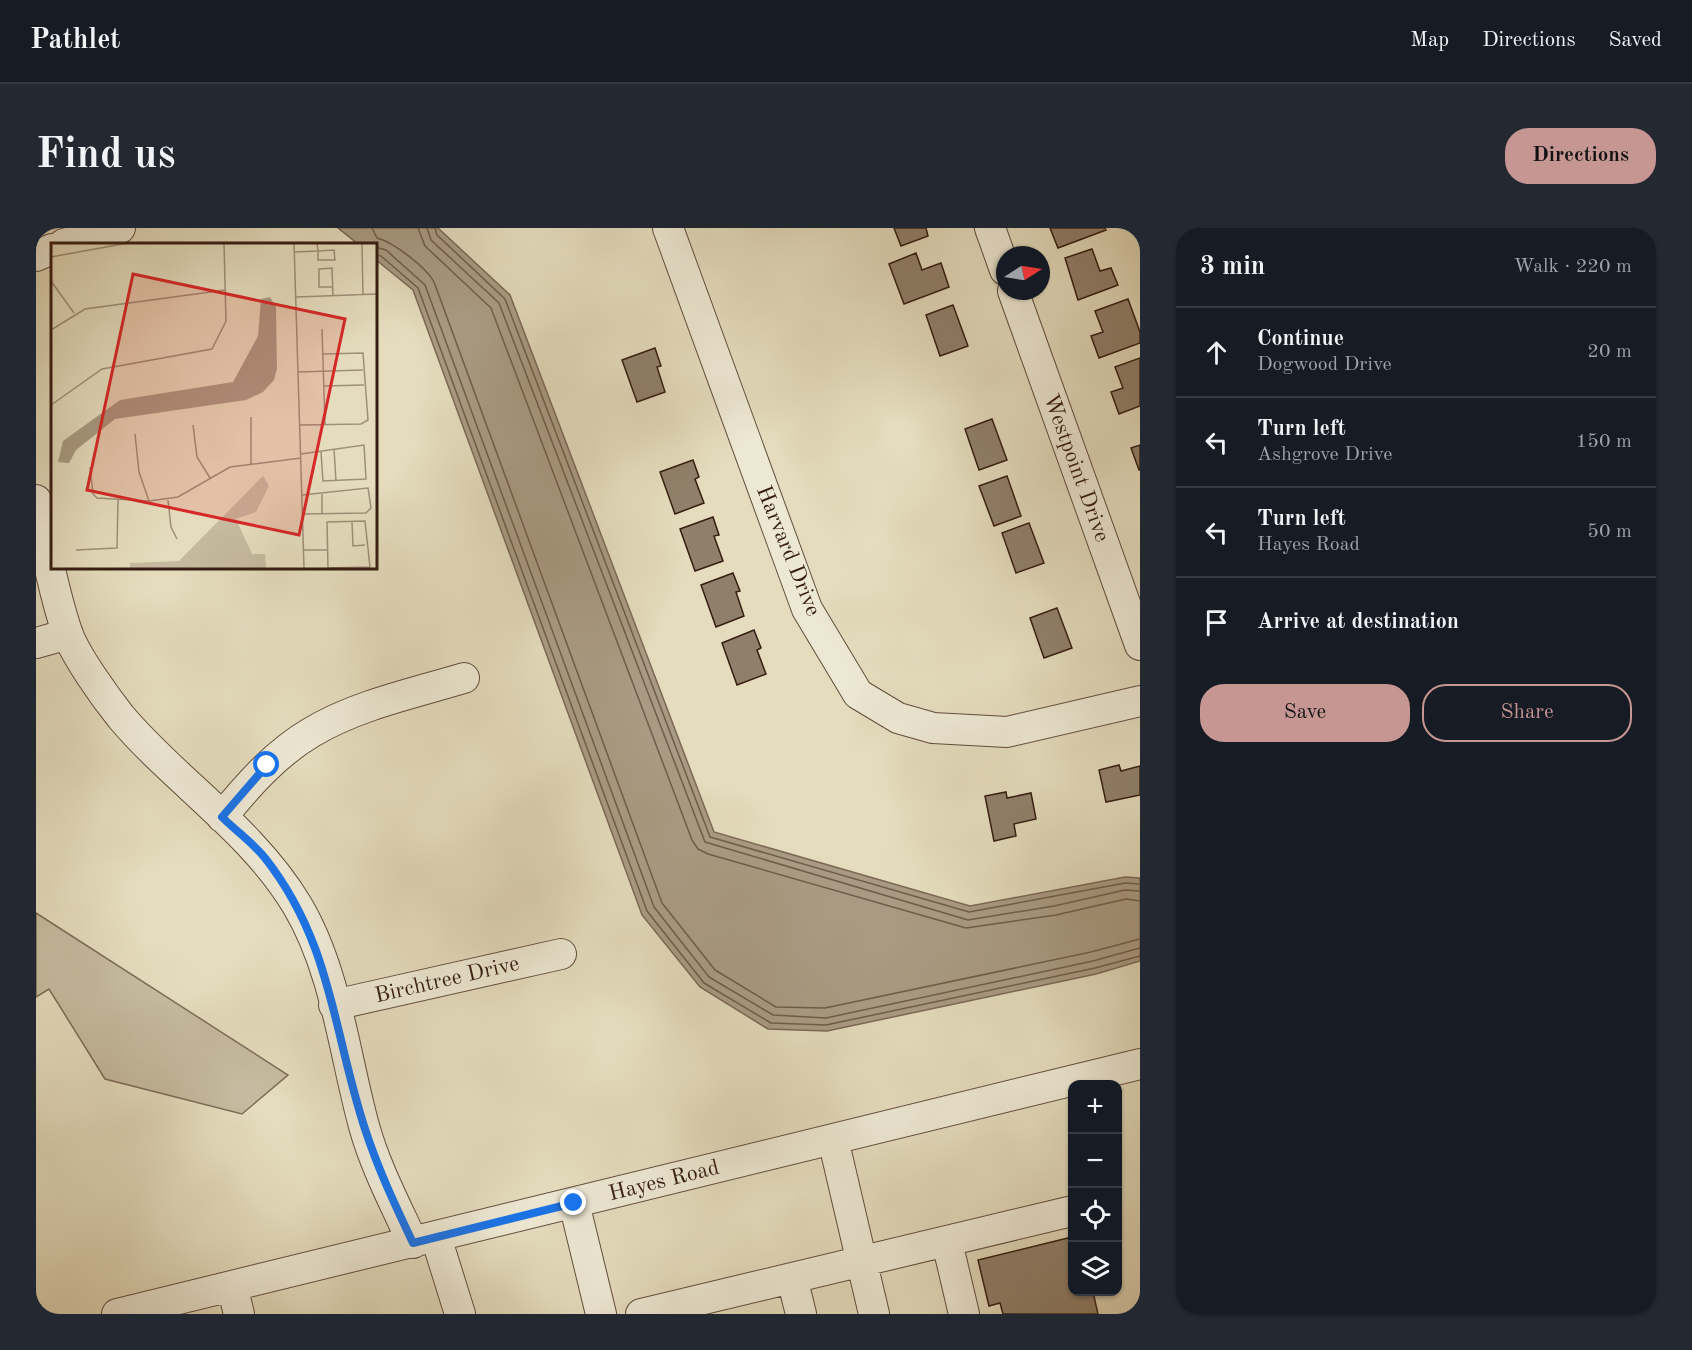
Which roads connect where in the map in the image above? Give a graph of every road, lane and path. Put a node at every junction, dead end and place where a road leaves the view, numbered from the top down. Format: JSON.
{"nodes":[{"id":1,"x":120,"y":228,"type":"edge"},
{"id":2,"x":668,"y":228,"type":"edge"},
{"id":3,"x":990,"y":228,"type":"edge"},
{"id":4,"x":68,"y":243,"type":"edge"},
{"id":5,"x":996,"y":246,"type":"edge"},
{"id":6,"x":51,"y":249,"type":"edge"},
{"id":7,"x":36,"y":256,"type":"edge"},
{"id":8,"x":1015,"y":300,"type":"edge"},
{"id":9,"x":36,"y":500,"type":"edge"},
{"id":10,"x":48,"y":538,"type":"edge"},
{"id":11,"x":54,"y":568,"type":"edge"},
{"id":12,"x":68,"y":634,"type":"junction"},
{"id":13,"x":36,"y":643,"type":"edge"},
{"id":14,"x":1140,"y":645,"type":"edge"},
{"id":15,"x":464,"y":678,"type":"dead end"},
{"id":16,"x":1140,"y":700,"type":"edge"},
{"id":17,"x":222,"y":817,"type":"junction"},
{"id":18,"x":561,"y":954,"type":"dead end"},
{"id":19,"x":334,"y":1005,"type":"junction"},
{"id":20,"x":1140,"y":1064,"type":"edge"},
{"id":21,"x":833,"y":1139,"type":"junction"},
{"id":22,"x":574,"y":1203,"type":"junction"},
{"id":23,"x":1068,"y":1212,"type":"dead end"},
{"id":24,"x":424,"y":1240,"type":"junction"},
{"id":25,"x":947,"y":1242,"type":"junction"},
{"id":26,"x":862,"y":1262,"type":"junction"},
{"id":27,"x":792,"y":1278,"type":"junction"},
{"id":28,"x":236,"y":1300,"type":"edge"},
{"id":29,"x":132,"y":1312,"type":"edge"},
{"id":30,"x":460,"y":1314,"type":"edge"},
{"id":31,"x":601,"y":1314,"type":"edge"},
{"id":32,"x":641,"y":1314,"type":"edge"},
{"id":33,"x":801,"y":1314,"type":"edge"},
{"id":34,"x":874,"y":1314,"type":"edge"},
{"id":35,"x":964,"y":1314,"type":"edge"}],
"edges":[{"from":1,"to":4,"type":"street"},
{"from":2,"to":16,"type":"street","name":"Harvard Drive"},
{"from":3,"to":5,"type":"street"},
{"from":6,"to":7,"type":"street"},
{"from":8,"to":14,"type":"street","name":"Westpoint Drive"},
{"from":9,"to":10,"type":"street"},
{"from":11,"to":12,"type":"street"},
{"from":12,"to":13,"type":"street"},
{"from":12,"to":17,"type":"street"},
{"from":15,"to":17,"type":"street"},
{"from":17,"to":19,"type":"street"},
{"from":18,"to":19,"type":"street","name":"Birchtree Drive"},
{"from":19,"to":24,"type":"street"},
{"from":20,"to":21,"type":"street","name":"Hayes Road"},
{"from":21,"to":22,"type":"street","name":"Hayes Road"},
{"from":21,"to":26,"type":"street"},
{"from":22,"to":24,"type":"street","name":"Hayes Road"},
{"from":22,"to":31,"type":"street"},
{"from":23,"to":25,"type":"street"},
{"from":24,"to":28,"type":"street","name":"Hayes Road"},
{"from":24,"to":30,"type":"street"},
{"from":25,"to":26,"type":"street"},
{"from":25,"to":35,"type":"street"},
{"from":26,"to":27,"type":"street"},
{"from":26,"to":34,"type":"street"},
{"from":27,"to":32,"type":"street"},
{"from":27,"to":33,"type":"street"},
{"from":28,"to":29,"type":"street","name":"Hayes Road"}]}
